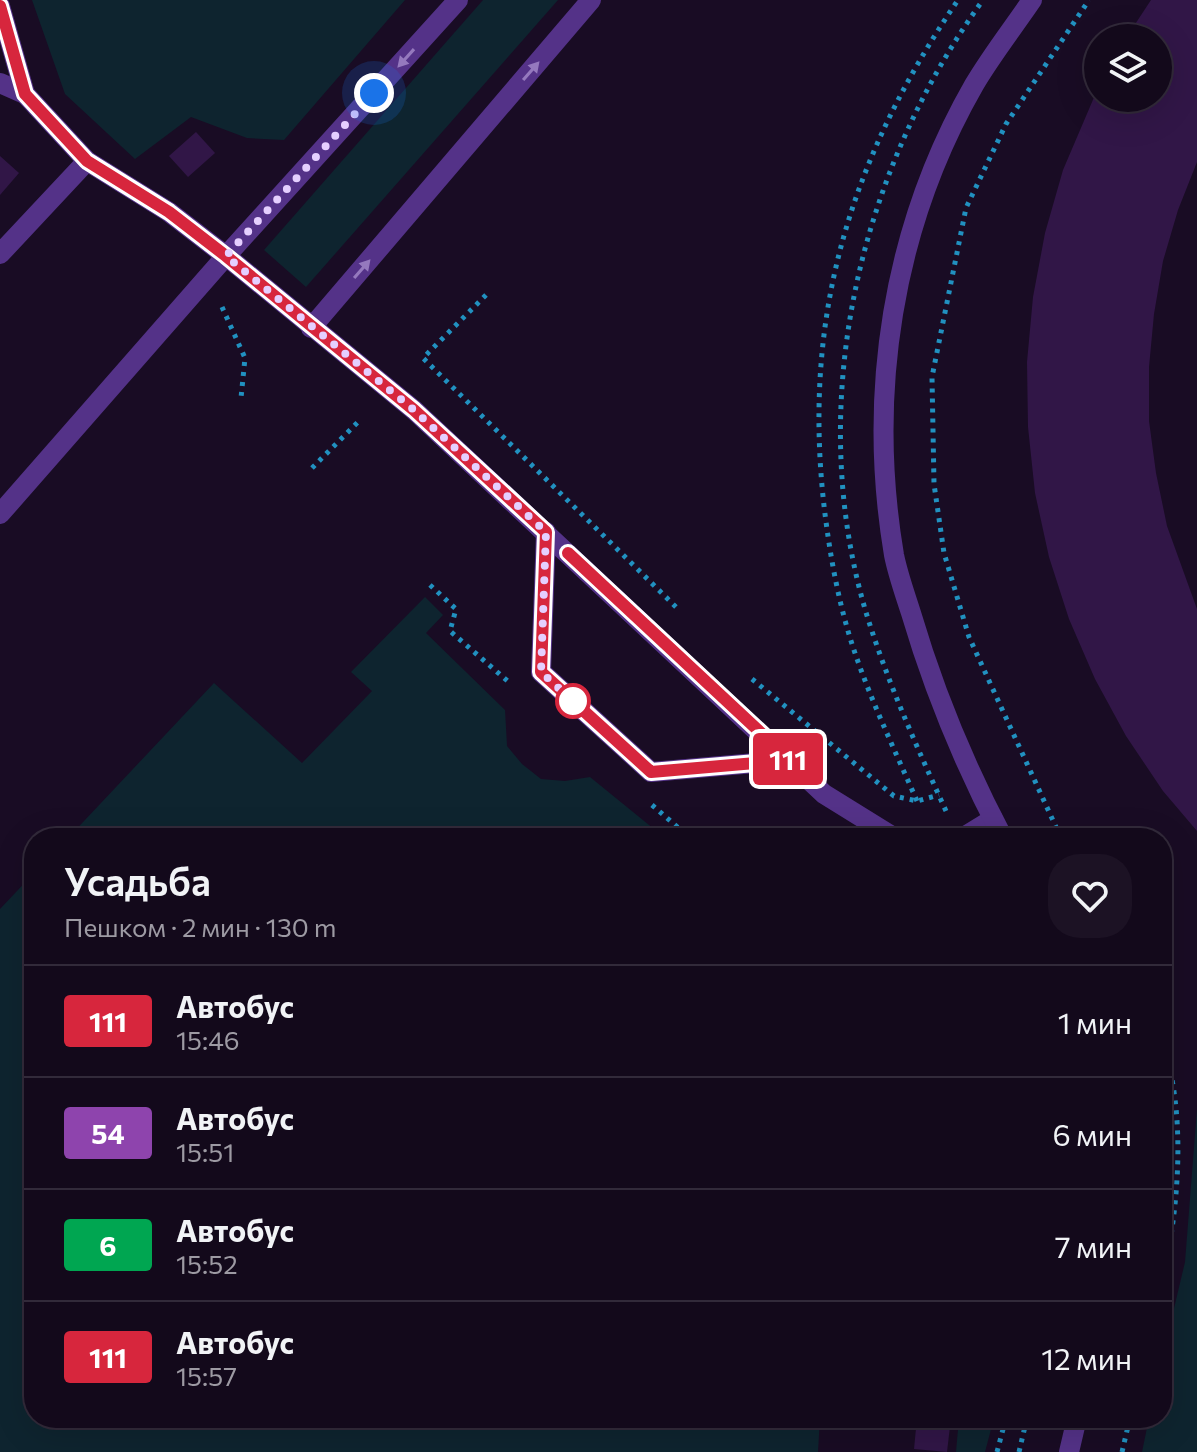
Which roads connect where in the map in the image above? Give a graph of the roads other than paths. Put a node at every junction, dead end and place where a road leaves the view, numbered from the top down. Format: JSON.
{"nodes":[{"id":1,"x":458,"y":0,"type":"edge"},
{"id":2,"x":591,"y":0,"type":"edge"},
{"id":3,"x":1032,"y":0,"type":"edge"},
{"id":4,"x":0,"y":6,"type":"edge"},
{"id":5,"x":0,"y":83,"type":"edge"},
{"id":6,"x":25,"y":94,"type":"junction"},
{"id":7,"x":87,"y":161,"type":"junction"},
{"id":8,"x":0,"y":254,"type":"edge"},
{"id":9,"x":226,"y":256,"type":"junction"},
{"id":10,"x":311,"y":328,"type":"junction"},
{"id":11,"x":0,"y":514,"type":"edge"},
{"id":12,"x":546,"y":532,"type":"junction"},
{"id":13,"x":790,"y":760,"type":"junction"},
{"id":14,"x":993,"y":819,"type":"junction"},
{"id":15,"x":879,"y":828,"type":"edge"},
{"id":16,"x":978,"y":828,"type":"edge"},
{"id":17,"x":998,"y":828,"type":"edge"},
{"id":18,"x":1075,"y":1428,"type":"edge"},
{"id":19,"x":1069,"y":1452,"type":"edge"}],
"edges":[{"from":1,"to":9,"type":"street","one_way":true},
{"from":10,"to":2,"type":"street","one_way":true},
{"from":3,"to":14,"type":"street"},
{"from":4,"to":6,"type":"street"},
{"from":5,"to":6,"type":"street"},
{"from":6,"to":7,"type":"street"},
{"from":7,"to":8,"type":"street"},
{"from":7,"to":9,"type":"street"},
{"from":9,"to":10,"type":"street"},
{"from":9,"to":11,"type":"street"},
{"from":10,"to":12,"type":"street"},
{"from":12,"to":13,"type":"street"},
{"from":12,"to":13,"type":"street"},
{"from":13,"to":15,"type":"street"},
{"from":14,"to":16,"type":"street"},
{"from":14,"to":17,"type":"street"},
{"from":18,"to":19,"type":"street"}]}
